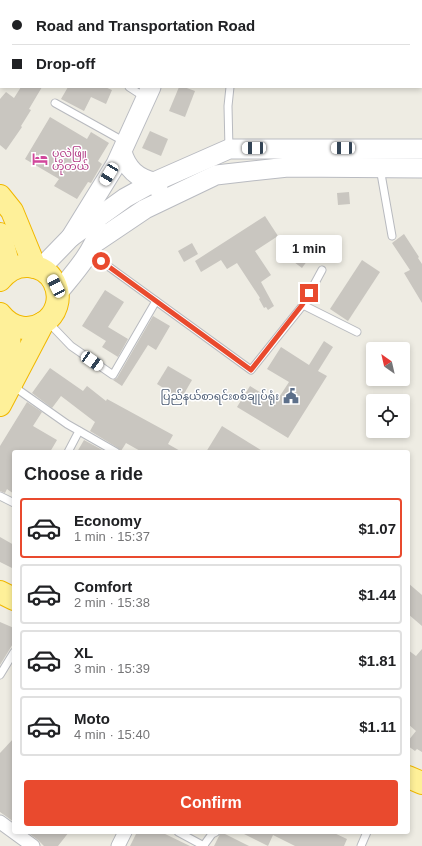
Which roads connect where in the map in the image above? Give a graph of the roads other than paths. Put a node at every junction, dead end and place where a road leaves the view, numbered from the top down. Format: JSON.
{"nodes":[{"id":1,"x":132,"y":88,"type":"edge"},
{"id":2,"x":230,"y":88,"type":"edge"},
{"id":3,"x":148,"y":93,"type":"edge"},
{"id":4,"x":55,"y":103,"type":"dead end"},
{"id":5,"x":228,"y":149,"type":"junction"},
{"id":6,"x":422,"y":149,"type":"edge"},
{"id":7,"x":121,"y":153,"type":"junction"},
{"id":8,"x":380,"y":168,"type":"junction"},
{"id":9,"x":422,"y":168,"type":"edge"},
{"id":10,"x":154,"y":182,"type":"junction"},
{"id":11,"x":0,"y":196,"type":"edge"},
{"id":12,"x":165,"y":199,"type":"junction"},
{"id":13,"x":104,"y":213,"type":"junction"},
{"id":14,"x":0,"y":234,"type":"edge"},
{"id":15,"x":392,"y":236,"type":"dead end"},
{"id":16,"x":71,"y":237,"type":"junction"},
{"id":17,"x":93,"y":248,"type":"junction"},
{"id":18,"x":37,"y":268,"type":"junction"},
{"id":19,"x":322,"y":270,"type":"dead end"},
{"id":20,"x":5,"y":275,"type":"edge"},
{"id":21,"x":57,"y":294,"type":"junction"},
{"id":22,"x":156,"y":301,"type":"junction"},
{"id":23,"x":302,"y":305,"type":"junction"},
{"id":24,"x":4,"y":320,"type":"edge"},
{"id":25,"x":45,"y":322,"type":"junction"},
{"id":26,"x":358,"y":332,"type":"dead end"},
{"id":27,"x":11,"y":385,"type":"junction"},
{"id":28,"x":0,"y":405,"type":"edge"},
{"id":29,"x":80,"y":431,"type":"junction"},
{"id":30,"x":69,"y":450,"type":"edge"},
{"id":31,"x":113,"y":450,"type":"edge"},
{"id":32,"x":0,"y":496,"type":"edge"},
{"id":33,"x":12,"y":503,"type":"edge"},
{"id":34,"x":0,"y":592,"type":"edge"},
{"id":35,"x":12,"y":598,"type":"edge"},
{"id":36,"x":12,"y":655,"type":"edge"},
{"id":37,"x":0,"y":675,"type":"edge"},
{"id":38,"x":410,"y":778,"type":"edge"},
{"id":39,"x":422,"y":783,"type":"edge"},
{"id":40,"x":0,"y":822,"type":"edge"},
{"id":41,"x":12,"y":831,"type":"edge"},
{"id":42,"x":16,"y":834,"type":"edge"},
{"id":43,"x":124,"y":834,"type":"edge"},
{"id":44,"x":182,"y":834,"type":"edge"},
{"id":45,"x":212,"y":834,"type":"edge"},
{"id":46,"x":366,"y":834,"type":"edge"},
{"id":47,"x":33,"y":846,"type":"edge"},
{"id":48,"x":118,"y":846,"type":"edge"},
{"id":49,"x":204,"y":846,"type":"edge"},
{"id":50,"x":361,"y":846,"type":"edge"}],
"edges":[{"from":1,"to":3,"type":"lane"},
{"from":2,"to":5,"type":"lane"},
{"from":3,"to":7,"type":"main road"},
{"from":4,"to":7,"type":"lane"},
{"from":5,"to":6,"type":"main road"},
{"from":5,"to":10,"type":"main road"},
{"from":7,"to":10,"type":"main road"},
{"from":7,"to":13,"type":"main road"},
{"from":7,"to":16,"type":"main road"},
{"from":8,"to":9,"type":"main road"},
{"from":8,"to":12,"type":"main road"},
{"from":8,"to":15,"type":"lane"},
{"from":10,"to":12,"type":"main road"},
{"from":10,"to":13,"type":"main road"},
{"from":11,"to":18,"type":"highway"},
{"from":12,"to":17,"type":"main road"},
{"from":13,"to":16,"type":"main road"},
{"from":13,"to":17,"type":"main road"},
{"from":14,"to":20,"type":"highway"},
{"from":16,"to":18,"type":"main road"},
{"from":17,"to":21,"type":"main road"},
{"from":17,"to":22,"type":"lane"},
{"from":18,"to":20,"type":"highway"},
{"from":18,"to":21,"type":"highway"},
{"from":19,"to":23,"type":"lane"},
{"from":21,"to":25,"type":"highway"},
{"from":22,"to":23,"type":"lane"},
{"from":22,"to":25,"type":"lane"},
{"from":23,"to":26,"type":"lane"},
{"from":24,"to":25,"type":"highway"},
{"from":24,"to":27,"type":"highway"},
{"from":25,"to":27,"type":"highway"},
{"from":27,"to":28,"type":"highway"},
{"from":27,"to":29,"type":"lane"},
{"from":29,"to":30,"type":"lane"},
{"from":29,"to":31,"type":"lane"},
{"from":32,"to":33,"type":"lane"},
{"from":34,"to":35,"type":"highway"},
{"from":36,"to":37,"type":"lane"},
{"from":38,"to":39,"type":"highway"},
{"from":40,"to":41,"type":"street"},
{"from":42,"to":47,"type":"street"},
{"from":43,"to":48,"type":"street"},
{"from":44,"to":49,"type":"lane"},
{"from":45,"to":49,"type":"lane"},
{"from":46,"to":50,"type":"lane"}]}
